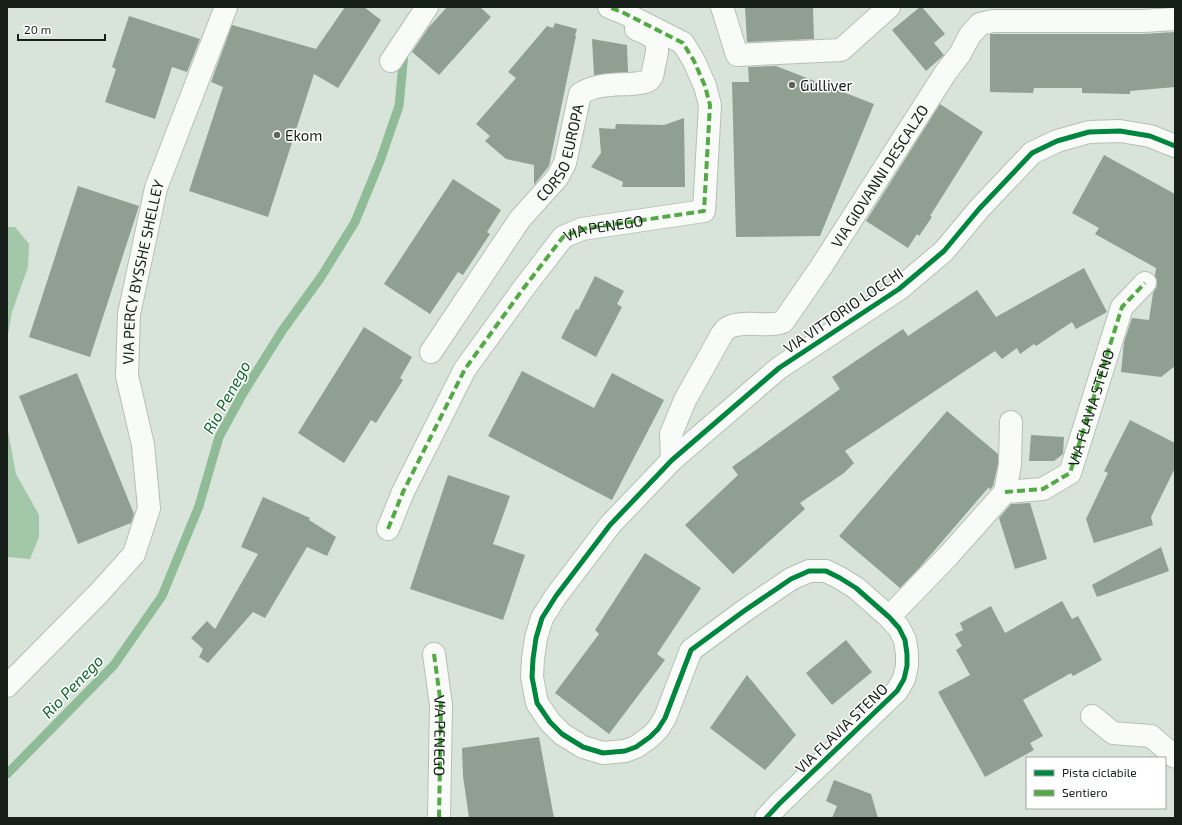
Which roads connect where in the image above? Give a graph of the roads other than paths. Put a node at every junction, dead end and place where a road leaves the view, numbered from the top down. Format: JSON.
{"nodes":[{"id":1,"x":226,"y":7,"type":"edge"},
{"id":2,"x":427,"y":7,"type":"edge"},
{"id":3,"x":722,"y":7,"type":"edge"},
{"id":4,"x":889,"y":7,"type":"edge"},
{"id":5,"x":607,"y":10,"type":"edge"},
{"id":6,"x":1175,"y":19,"type":"edge"},
{"id":7,"x":391,"y":61,"type":"dead end"},
{"id":8,"x":1175,"y":146,"type":"edge"},
{"id":9,"x":1145,"y":283,"type":"dead end"},
{"id":10,"x":431,"y":352,"type":"dead end"},
{"id":11,"x":1011,"y":422,"type":"dead end"},
{"id":12,"x":672,"y":460,"type":"junction"},
{"id":13,"x":654,"y":479,"type":"joint"},
{"id":14,"x":1005,"y":492,"type":"junction"},
{"id":15,"x":388,"y":529,"type":"dead end"},
{"id":16,"x":889,"y":617,"type":"junction"},
{"id":17,"x":434,"y":654,"type":"dead end"},
{"id":18,"x":7,"y":686,"type":"edge"},
{"id":19,"x":1092,"y":716,"type":"dead end"},
{"id":20,"x":1175,"y":757,"type":"edge"},
{"id":21,"x":439,"y":818,"type":"edge"},
{"id":22,"x":766,"y":818,"type":"edge"}],
"edges":[{"from":1,"to":18,"type":"street","name":"VIA PERCY BYSSHE SHELLEY"},
{"from":2,"to":7,"type":"street"},
{"from":3,"to":4,"type":"street"},
{"from":5,"to":10,"type":"street","name":"CORSO EUROPA"},
{"from":5,"to":15,"type":"street","name":"VIA PENEGO"},
{"from":6,"to":12,"type":"street","name":"VIA GIOVANNI DESCALZO"},
{"from":8,"to":12,"type":"street","name":"VIA VITTORIO LOCCHI"},
{"from":9,"to":14,"type":"street","name":"VIA FLAVIA STENO"},
{"from":11,"to":14,"type":"street"},
{"from":12,"to":13,"type":"street","name":"VIA VITTORIO LOCCHI"},
{"from":13,"to":16,"type":"street","name":"VIA FLAVIA STENO"},
{"from":14,"to":16,"type":"street"},
{"from":16,"to":22,"type":"street","name":"VIA FLAVIA STENO"},
{"from":17,"to":21,"type":"street","name":"VIA PENEGO"},
{"from":19,"to":20,"type":"street"}]}
